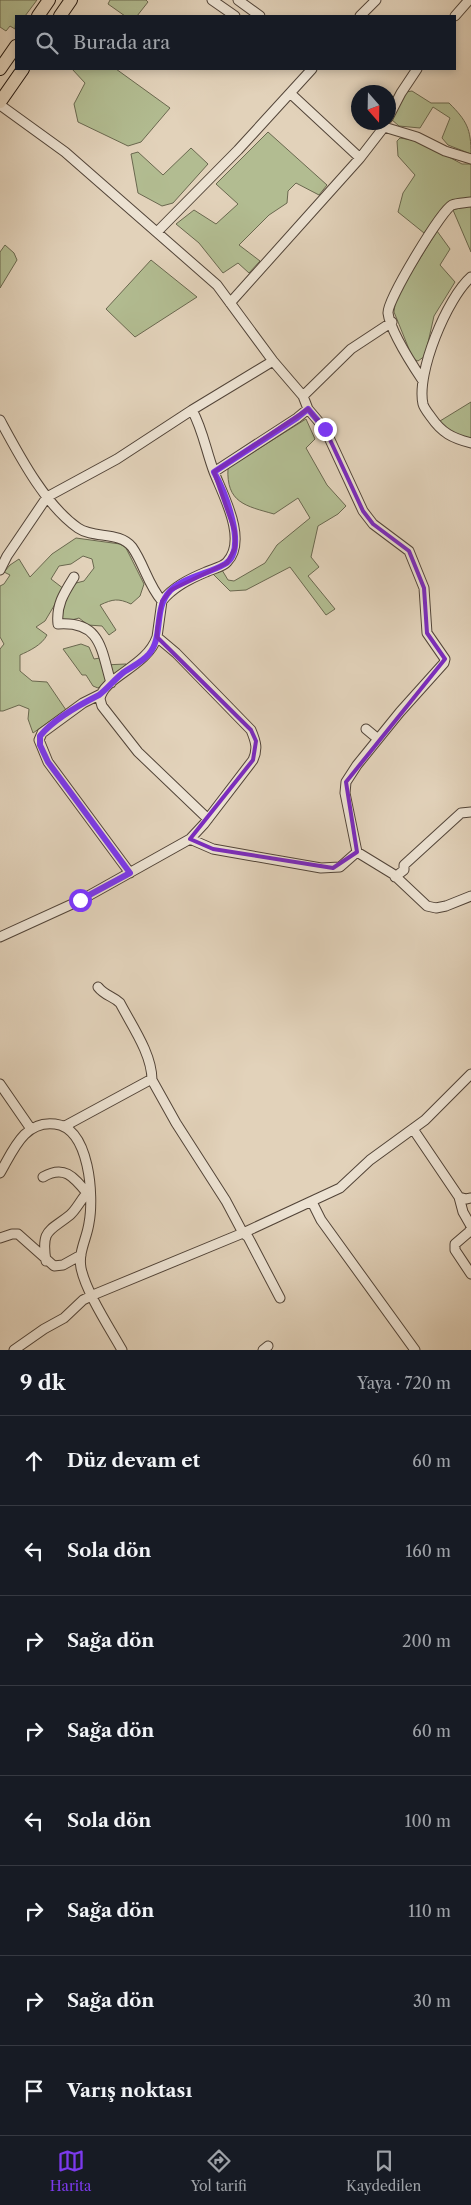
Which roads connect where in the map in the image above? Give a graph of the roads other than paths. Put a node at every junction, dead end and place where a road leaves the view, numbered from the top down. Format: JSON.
{"nodes":[{"id":1,"x":49,"y":0,"type":"edge"},
{"id":2,"x":71,"y":0,"type":"edge"},
{"id":3,"x":212,"y":0,"type":"edge"},
{"id":4,"x":238,"y":0,"type":"edge"},
{"id":5,"x":376,"y":0,"type":"edge"},
{"id":6,"x":469,"y":0,"type":"edge"},
{"id":7,"x":39,"y":15,"type":"edge"},
{"id":8,"x":61,"y":15,"type":"edge"},
{"id":9,"x":234,"y":15,"type":"edge"},
{"id":10,"x":259,"y":15,"type":"edge"},
{"id":11,"x":361,"y":15,"type":"edge"},
{"id":12,"x":456,"y":15,"type":"edge"},
{"id":13,"x":15,"y":47,"type":"edge"},
{"id":14,"x":0,"y":69,"type":"edge"},
{"id":15,"x":22,"y":70,"type":"edge"},
{"id":16,"x":309,"y":70,"type":"edge"},
{"id":17,"x":416,"y":70,"type":"edge"},
{"id":18,"x":290,"y":93,"type":"junction"},
{"id":19,"x":396,"y":103,"type":"edge"},
{"id":20,"x":0,"y":104,"type":"edge"},
{"id":21,"x":396,"y":129,"type":"edge"},
{"id":22,"x":381,"y":130,"type":"edge"},
{"id":23,"x":360,"y":158,"type":"junction"},
{"id":24,"x":471,"y":159,"type":"edge"},
{"id":25,"x":471,"y":202,"type":"edge"},
{"id":26,"x":157,"y":232,"type":"junction"},
{"id":27,"x":471,"y":277,"type":"edge"},
{"id":28,"x":230,"y":303,"type":"junction"},
{"id":29,"x":392,"y":322,"type":"junction"},
{"id":30,"x":272,"y":361,"type":"junction"},
{"id":31,"x":423,"y":381,"type":"junction"},
{"id":32,"x":303,"y":396,"type":"junction"},
{"id":33,"x":308,"y":409,"type":"junction"},
{"id":34,"x":192,"y":410,"type":"junction"},
{"id":35,"x":0,"y":420,"type":"edge"},
{"id":36,"x":471,"y":443,"type":"edge"},
{"id":37,"x":214,"y":472,"type":"junction"},
{"id":38,"x":48,"y":497,"type":"junction"},
{"id":39,"x":0,"y":570,"type":"edge"},
{"id":40,"x":74,"y":577,"type":"dead end"},
{"id":41,"x":162,"y":601,"type":"junction"},
{"id":42,"x":157,"y":637,"type":"junction"},
{"id":43,"x":111,"y":682,"type":"junction"},
{"id":44,"x":100,"y":694,"type":"junction"},
{"id":45,"x":366,"y":729,"type":"dead end"},
{"id":46,"x":378,"y":739,"type":"junction"},
{"id":47,"x":471,"y":812,"type":"edge"},
{"id":48,"x":208,"y":819,"type":"junction"},
{"id":49,"x":190,"y":839,"type":"junction"},
{"id":50,"x":357,"y":852,"type":"junction"},
{"id":51,"x":130,"y":873,"type":"junction"},
{"id":52,"x":395,"y":877,"type":"junction"},
{"id":53,"x":471,"y":896,"type":"edge"},
{"id":54,"x":0,"y":937,"type":"edge"},
{"id":55,"x":98,"y":988,"type":"dead end"},
{"id":56,"x":471,"y":1074,"type":"edge"},
{"id":57,"x":152,"y":1080,"type":"junction"},
{"id":58,"x":0,"y":1084,"type":"edge"},
{"id":59,"x":66,"y":1126,"type":"junction"},
{"id":60,"x":31,"y":1129,"type":"junction"},
{"id":61,"x":413,"y":1129,"type":"junction"},
{"id":62,"x":0,"y":1173,"type":"edge"},
{"id":63,"x":43,"y":1177,"type":"dead end"},
{"id":64,"x":88,"y":1191,"type":"junction"},
{"id":65,"x":459,"y":1197,"type":"junction"},
{"id":66,"x":471,"y":1198,"type":"edge"},
{"id":67,"x":312,"y":1202,"type":"junction"},
{"id":68,"x":471,"y":1227,"type":"edge"},
{"id":69,"x":243,"y":1233,"type":"junction"},
{"id":70,"x":0,"y":1238,"type":"edge"},
{"id":71,"x":81,"y":1255,"type":"junction"},
{"id":72,"x":46,"y":1261,"type":"junction"},
{"id":73,"x":471,"y":1274,"type":"edge"},
{"id":74,"x":92,"y":1295,"type":"junction"},
{"id":75,"x":280,"y":1298,"type":"dead end"},
{"id":76,"x":14,"y":1350,"type":"edge"},
{"id":77,"x":122,"y":1350,"type":"edge"},
{"id":78,"x":415,"y":1350,"type":"edge"}],
"edges":[{"from":1,"to":7,"type":"highway"},
{"from":2,"to":8,"type":"highway"},
{"from":3,"to":9,"type":"street"},
{"from":4,"to":10,"type":"street"},
{"from":5,"to":11,"type":"street"},
{"from":6,"to":12,"type":"street"},
{"from":13,"to":14,"type":"highway"},
{"from":15,"to":20,"type":"highway"},
{"from":16,"to":18,"type":"street"},
{"from":17,"to":19,"type":"street"},
{"from":18,"to":23,"type":"street"},
{"from":18,"to":26,"type":"street"},
{"from":20,"to":26,"type":"street"},
{"from":21,"to":24,"type":"street"},
{"from":22,"to":23,"type":"street"},
{"from":23,"to":28,"type":"street"},
{"from":25,"to":29,"type":"street"},
{"from":26,"to":28,"type":"street"},
{"from":27,"to":31,"type":"street"},
{"from":28,"to":30,"type":"street"},
{"from":29,"to":31,"type":"street"},
{"from":29,"to":32,"type":"street"},
{"from":30,"to":32,"type":"street"},
{"from":30,"to":34,"type":"street"},
{"from":31,"to":36,"type":"street"},
{"from":32,"to":33,"type":"street"},
{"from":33,"to":37,"type":"street"},
{"from":33,"to":46,"type":"street"},
{"from":34,"to":37,"type":"street"},
{"from":34,"to":38,"type":"street"},
{"from":35,"to":38,"type":"street"},
{"from":37,"to":41,"type":"street"},
{"from":38,"to":39,"type":"street"},
{"from":38,"to":41,"type":"street"},
{"from":40,"to":43,"type":"street"},
{"from":41,"to":42,"type":"street"},
{"from":42,"to":43,"type":"street"},
{"from":42,"to":48,"type":"street"},
{"from":43,"to":44,"type":"street"},
{"from":44,"to":48,"type":"street"},
{"from":44,"to":51,"type":"street"},
{"from":45,"to":46,"type":"street"},
{"from":46,"to":50,"type":"street"},
{"from":47,"to":52,"type":"street"},
{"from":48,"to":49,"type":"street"},
{"from":49,"to":50,"type":"street"},
{"from":49,"to":51,"type":"street"},
{"from":50,"to":52,"type":"street"},
{"from":51,"to":54,"type":"street"},
{"from":52,"to":53,"type":"street"},
{"from":55,"to":57,"type":"street"},
{"from":56,"to":61,"type":"street"},
{"from":57,"to":59,"type":"street"},
{"from":57,"to":69,"type":"street"},
{"from":58,"to":60,"type":"street"},
{"from":59,"to":60,"type":"street"},
{"from":59,"to":64,"type":"street"},
{"from":60,"to":62,"type":"street"},
{"from":61,"to":65,"type":"street"},
{"from":61,"to":67,"type":"street"},
{"from":63,"to":64,"type":"street"},
{"from":64,"to":71,"type":"street"},
{"from":64,"to":72,"type":"street"},
{"from":65,"to":66,"type":"street"},
{"from":65,"to":68,"type":"street"},
{"from":67,"to":69,"type":"street"},
{"from":67,"to":78,"type":"street"},
{"from":68,"to":73,"type":"street"},
{"from":69,"to":74,"type":"street"},
{"from":69,"to":75,"type":"street"},
{"from":70,"to":72,"type":"street"},
{"from":71,"to":72,"type":"street"},
{"from":71,"to":74,"type":"street"},
{"from":74,"to":76,"type":"street"},
{"from":74,"to":77,"type":"street"}]}
